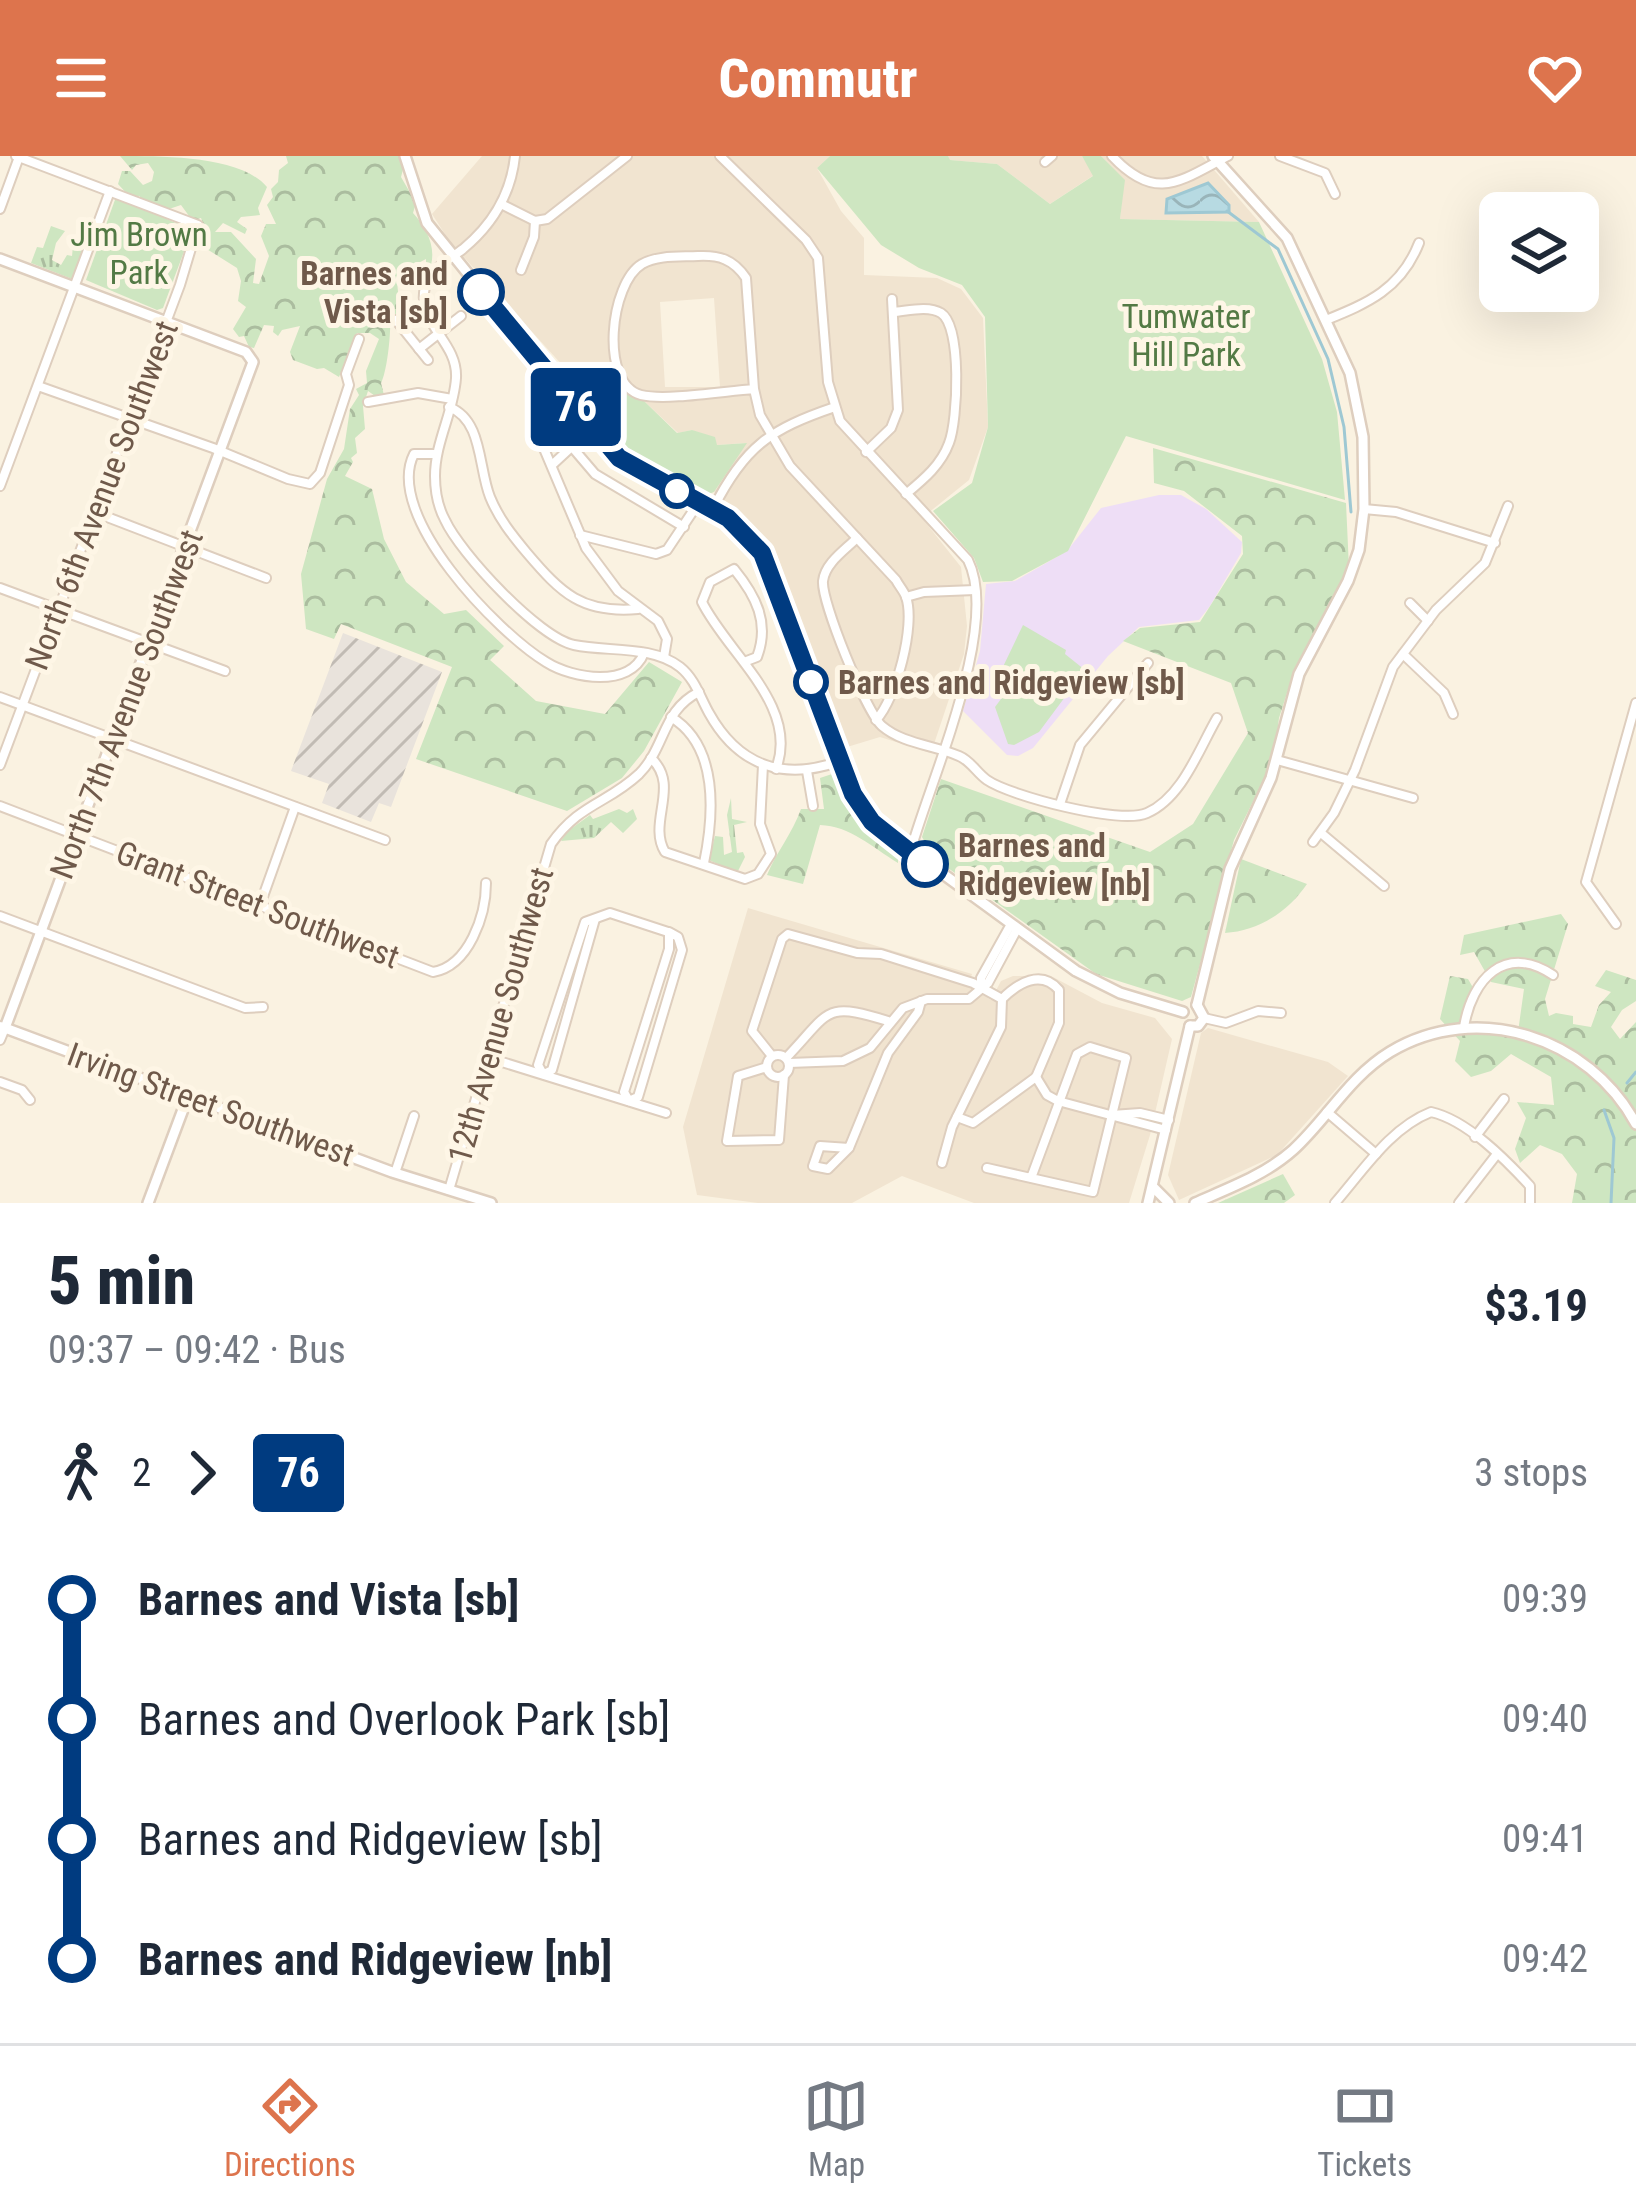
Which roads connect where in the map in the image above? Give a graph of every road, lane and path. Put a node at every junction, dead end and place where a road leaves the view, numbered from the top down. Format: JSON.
{"nodes":[{"id":1,"x":405,"y":156,"type":"edge"},
{"id":2,"x":514,"y":156,"type":"edge"},
{"id":3,"x":627,"y":156,"type":"edge"},
{"id":4,"x":720,"y":156,"type":"edge"},
{"id":5,"x":1112,"y":156,"type":"edge"},
{"id":6,"x":1228,"y":156,"type":"edge"},
{"id":7,"x":1280,"y":156,"type":"edge"},
{"id":8,"x":17,"y":157,"type":"edge"},
{"id":9,"x":1215,"y":159,"type":"edge"},
{"id":10,"x":110,"y":191,"type":"junction"},
{"id":11,"x":1336,"y":194,"type":"dead end"},
{"id":12,"x":501,"y":204,"type":"junction"},
{"id":13,"x":0,"y":209,"type":"edge"},
{"id":14,"x":535,"y":221,"type":"junction"},
{"id":15,"x":1419,"y":243,"type":"dead end"},
{"id":16,"x":453,"y":256,"type":"junction"},
{"id":17,"x":0,"y":260,"type":"edge"},
{"id":18,"x":521,"y":270,"type":"dead end"},
{"id":19,"x":75,"y":288,"type":"junction"},
{"id":20,"x":892,"y":299,"type":"dead end"},
{"id":21,"x":893,"y":312,"type":"junction"},
{"id":22,"x":460,"y":316,"type":"dead end"},
{"id":23,"x":396,"y":320,"type":"dead end"},
{"id":24,"x":1326,"y":320,"type":"junction"},
{"id":25,"x":166,"y":322,"type":"junction"},
{"id":26,"x":439,"y":333,"type":"junction"},
{"id":27,"x":359,"y":338,"type":"dead end"},
{"id":28,"x":419,"y":349,"type":"junction"},
{"id":29,"x":428,"y":360,"type":"dead end"},
{"id":30,"x":38,"y":386,"type":"junction"},
{"id":31,"x":754,"y":389,"type":"junction"},
{"id":32,"x":368,"y":402,"type":"dead end"},
{"id":33,"x":450,"y":403,"type":"junction"},
{"id":34,"x":835,"y":407,"type":"junction"},
{"id":35,"x":129,"y":419,"type":"junction"},
{"id":36,"x":592,"y":428,"type":"junction"},
{"id":37,"x":771,"y":432,"type":"junction"},
{"id":38,"x":572,"y":445,"type":"junction"},
{"id":39,"x":221,"y":452,"type":"junction"},
{"id":40,"x":866,"y":452,"type":"junction"},
{"id":41,"x":436,"y":454,"type":"junction"},
{"id":42,"x":554,"y":464,"type":"junction"},
{"id":43,"x":0,"y":486,"type":"edge"},
{"id":44,"x":907,"y":494,"type":"junction"},
{"id":45,"x":699,"y":502,"type":"junction"},
{"id":46,"x":1508,"y":506,"type":"dead end"},
{"id":47,"x":713,"y":509,"type":"junction"},
{"id":48,"x":1364,"y":509,"type":"junction"},
{"id":49,"x":94,"y":512,"type":"junction"},
{"id":50,"x":684,"y":527,"type":"junction"},
{"id":51,"x":580,"y":535,"type":"junction"},
{"id":52,"x":857,"y":538,"type":"junction"},
{"id":53,"x":1495,"y":543,"type":"junction"},
{"id":54,"x":185,"y":548,"type":"junction"},
{"id":55,"x":266,"y":578,"type":"dead end"},
{"id":56,"x":0,"y":588,"type":"edge"},
{"id":57,"x":975,"y":590,"type":"junction"},
{"id":58,"x":906,"y":597,"type":"junction"},
{"id":59,"x":1410,"y":603,"type":"dead end"},
{"id":60,"x":58,"y":609,"type":"junction"},
{"id":61,"x":640,"y":609,"type":"junction"},
{"id":62,"x":1428,"y":621,"type":"junction"},
{"id":63,"x":149,"y":644,"type":"junction"},
{"id":64,"x":644,"y":653,"type":"junction"},
{"id":65,"x":1403,"y":654,"type":"junction"},
{"id":66,"x":664,"y":657,"type":"junction"},
{"id":67,"x":745,"y":662,"type":"junction"},
{"id":68,"x":1148,"y":663,"type":"dead end"},
{"id":69,"x":225,"y":671,"type":"dead end"},
{"id":70,"x":699,"y":692,"type":"junction"},
{"id":71,"x":0,"y":698,"type":"edge"},
{"id":72,"x":1636,"y":703,"type":"edge"},
{"id":73,"x":22,"y":706,"type":"junction"},
{"id":74,"x":1453,"y":714,"type":"dead end"},
{"id":75,"x":671,"y":717,"type":"junction"},
{"id":76,"x":1217,"y":718,"type":"dead end"},
{"id":77,"x":876,"y":720,"type":"junction"},
{"id":78,"x":114,"y":740,"type":"junction"},
{"id":79,"x":943,"y":750,"type":"junction"},
{"id":80,"x":651,"y":758,"type":"junction"},
{"id":81,"x":1277,"y":760,"type":"junction"},
{"id":82,"x":840,"y":761,"type":"junction"},
{"id":83,"x":0,"y":765,"type":"edge"},
{"id":84,"x":763,"y":765,"type":"junction"},
{"id":85,"x":776,"y":769,"type":"junction"},
{"id":86,"x":807,"y":771,"type":"junction"},
{"id":87,"x":1350,"y":781,"type":"junction"},
{"id":88,"x":1413,"y":798,"type":"dead end"},
{"id":89,"x":1060,"y":804,"type":"junction"},
{"id":90,"x":0,"y":806,"type":"edge"},
{"id":91,"x":813,"y":806,"type":"dead end"},
{"id":92,"x":295,"y":807,"type":"junction"},
{"id":93,"x":1321,"y":832,"type":"junction"},
{"id":94,"x":77,"y":835,"type":"junction"},
{"id":95,"x":385,"y":840,"type":"dead end"},
{"id":96,"x":1313,"y":842,"type":"dead end"},
{"id":97,"x":910,"y":853,"type":"junction"},
{"id":98,"x":704,"y":863,"type":"junction"},
{"id":99,"x":486,"y":883,"type":"dead end"},
{"id":100,"x":1384,"y":886,"type":"dead end"},
{"id":101,"x":260,"y":905,"type":"junction"},
{"id":102,"x":0,"y":916,"type":"edge"},
{"id":103,"x":1616,"y":924,"type":"dead end"},
{"id":104,"x":1013,"y":928,"type":"junction"},
{"id":105,"x":41,"y":932,"type":"junction"},
{"id":106,"x":1553,"y":975,"type":"dead end"},
{"id":107,"x":981,"y":987,"type":"junction"},
{"id":108,"x":1002,"y":999,"type":"junction"},
{"id":109,"x":921,"y":1001,"type":"junction"},
{"id":110,"x":1197,"y":1005,"type":"junction"},
{"id":111,"x":263,"y":1007,"type":"dead end"},
{"id":112,"x":1183,"y":1012,"type":"junction"},
{"id":113,"x":1281,"y":1013,"type":"dead end"},
{"id":114,"x":1204,"y":1018,"type":"junction"},
{"id":115,"x":889,"y":1022,"type":"junction"},
{"id":116,"x":1190,"y":1026,"type":"junction"},
{"id":117,"x":2,"y":1027,"type":"edge"},
{"id":118,"x":1464,"y":1028,"type":"junction"},
{"id":119,"x":0,"y":1040,"type":"edge"},
{"id":120,"x":772,"y":1056,"type":"junction"},
{"id":121,"x":486,"y":1057,"type":"junction"},
{"id":122,"x":788,"y":1060,"type":"junction"},
{"id":123,"x":766,"y":1066,"type":"junction"},
{"id":124,"x":543,"y":1074,"type":"junction"},
{"id":125,"x":784,"y":1075,"type":"junction"},
{"id":126,"x":1036,"y":1077,"type":"junction"},
{"id":127,"x":0,"y":1082,"type":"edge"},
{"id":128,"x":188,"y":1096,"type":"junction"},
{"id":129,"x":1504,"y":1099,"type":"dead end"},
{"id":130,"x":30,"y":1100,"type":"dead end"},
{"id":131,"x":628,"y":1101,"type":"junction"},
{"id":132,"x":1058,"y":1101,"type":"junction"},
{"id":133,"x":1328,"y":1112,"type":"junction"},
{"id":134,"x":666,"y":1113,"type":"dead end"},
{"id":135,"x":414,"y":1116,"type":"dead end"},
{"id":136,"x":1111,"y":1116,"type":"junction"},
{"id":137,"x":957,"y":1118,"type":"junction"},
{"id":138,"x":1636,"y":1124,"type":"edge"},
{"id":139,"x":1167,"y":1125,"type":"junction"},
{"id":140,"x":1474,"y":1137,"type":"junction"},
{"id":141,"x":849,"y":1148,"type":"junction"},
{"id":142,"x":1376,"y":1154,"type":"junction"},
{"id":143,"x":1496,"y":1154,"type":"junction"},
{"id":144,"x":942,"y":1163,"type":"dead end"},
{"id":145,"x":987,"y":1168,"type":"dead end"},
{"id":146,"x":395,"y":1173,"type":"junction"},
{"id":147,"x":1031,"y":1178,"type":"junction"},
{"id":148,"x":1153,"y":1187,"type":"junction"},
{"id":149,"x":448,"y":1190,"type":"junction"},
{"id":150,"x":148,"y":1203,"type":"edge"},
{"id":151,"x":491,"y":1203,"type":"edge"},
{"id":152,"x":1148,"y":1203,"type":"edge"},
{"id":153,"x":1169,"y":1203,"type":"edge"},
{"id":154,"x":1196,"y":1203,"type":"edge"},
{"id":155,"x":1335,"y":1203,"type":"edge"},
{"id":156,"x":1460,"y":1203,"type":"edge"},
{"id":157,"x":1530,"y":1203,"type":"edge"}],
"edges":[{"from":1,"to":16,"type":"street"},
{"from":2,"to":12,"type":"street"},
{"from":3,"to":14,"type":"street"},
{"from":4,"to":34,"type":"street"},
{"from":5,"to":9,"type":"street"},
{"from":6,"to":9,"type":"street"},
{"from":7,"to":11,"type":"street"},
{"from":8,"to":10,"type":"street"},
{"from":8,"to":13,"type":"street"},
{"from":9,"to":24,"type":"street"},
{"from":10,"to":19,"type":"street"},
{"from":10,"to":25,"type":"street","name":"North 6th Avenue Southwest"},
{"from":12,"to":14,"type":"street"},
{"from":12,"to":16,"type":"street"},
{"from":14,"to":18,"type":"street"},
{"from":15,"to":24,"type":"street"},
{"from":16,"to":26,"type":"street"},
{"from":16,"to":36,"type":"street"},
{"from":17,"to":19,"type":"street"},
{"from":19,"to":25,"type":"street"},
{"from":19,"to":30,"type":"street"},
{"from":20,"to":21,"type":"street"},
{"from":21,"to":40,"type":"street"},
{"from":21,"to":44,"type":"street"},
{"from":22,"to":26,"type":"street"},
{"from":23,"to":28,"type":"street"},
{"from":24,"to":48,"type":"street"},
{"from":25,"to":35,"type":"street","name":"North 6th Avenue Southwest"},
{"from":25,"to":39,"type":"street","name":"North 7th Avenue Southwest"},
{"from":26,"to":28,"type":"street"},
{"from":26,"to":33,"type":"street"},
{"from":27,"to":39,"type":"street"},
{"from":28,"to":29,"type":"street"},
{"from":30,"to":35,"type":"street"},
{"from":30,"to":43,"type":"street"},
{"from":31,"to":31,"type":"street"},
{"from":31,"to":37,"type":"street"},
{"from":32,"to":33,"type":"street"},
{"from":33,"to":41,"type":"street"},
{"from":33,"to":61,"type":"street"},
{"from":34,"to":37,"type":"street"},
{"from":34,"to":40,"type":"street"},
{"from":35,"to":39,"type":"street"},
{"from":35,"to":49,"type":"street","name":"North 6th Avenue Southwest"},
{"from":36,"to":38,"type":"street"},
{"from":36,"to":45,"type":"street"},
{"from":37,"to":47,"type":"street"},
{"from":37,"to":52,"type":"street"},
{"from":38,"to":42,"type":"street"},
{"from":38,"to":42,"type":"street"},
{"from":38,"to":50,"type":"street"},
{"from":39,"to":54,"type":"street","name":"North 7th Avenue Southwest"},
{"from":40,"to":44,"type":"street"},
{"from":41,"to":64,"type":"street"},
{"from":41,"to":64,"type":"street"},
{"from":42,"to":51,"type":"street"},
{"from":44,"to":57,"type":"street"},
{"from":45,"to":47,"type":"street"},
{"from":45,"to":50,"type":"street"},
{"from":46,"to":53,"type":"street"},
{"from":47,"to":82,"type":"street"},
{"from":48,"to":53,"type":"street"},
{"from":48,"to":81,"type":"street"},
{"from":49,"to":54,"type":"street"},
{"from":49,"to":60,"type":"street","name":"North 6th Avenue Southwest"},
{"from":50,"to":51,"type":"street"},
{"from":51,"to":61,"type":"street"},
{"from":52,"to":58,"type":"street"},
{"from":52,"to":77,"type":"street"},
{"from":53,"to":62,"type":"street"},
{"from":54,"to":55,"type":"street"},
{"from":54,"to":63,"type":"street","name":"North 7th Avenue Southwest"},
{"from":56,"to":60,"type":"street"},
{"from":57,"to":58,"type":"street"},
{"from":57,"to":79,"type":"street"},
{"from":58,"to":77,"type":"street"},
{"from":59,"to":62,"type":"street"},
{"from":60,"to":63,"type":"street"},
{"from":60,"to":73,"type":"street","name":"North 6th Avenue Southwest"},
{"from":61,"to":66,"type":"street"},
{"from":62,"to":65,"type":"street"},
{"from":63,"to":69,"type":"street"},
{"from":63,"to":78,"type":"street","name":"North 7th Avenue Southwest"},
{"from":64,"to":66,"type":"street"},
{"from":65,"to":74,"type":"street"},
{"from":65,"to":87,"type":"street"},
{"from":66,"to":70,"type":"street"},
{"from":67,"to":67,"type":"street"},
{"from":67,"to":85,"type":"street"},
{"from":68,"to":89,"type":"street"},
{"from":70,"to":75,"type":"street","name":"12th Avenue Southwest"},
{"from":70,"to":84,"type":"street"},
{"from":71,"to":73,"type":"street"},
{"from":72,"to":103,"type":"street"},
{"from":73,"to":78,"type":"street"},
{"from":73,"to":83,"type":"street","name":"North 6th Avenue Southwest"},
{"from":75,"to":80,"type":"street","name":"12th Avenue Southwest"},
{"from":75,"to":98,"type":"street"},
{"from":76,"to":89,"type":"street"},
{"from":77,"to":79,"type":"street"},
{"from":78,"to":92,"type":"street"},
{"from":78,"to":94,"type":"street","name":"North 7th Avenue Southwest"},
{"from":79,"to":89,"type":"street"},
{"from":79,"to":97,"type":"street"},
{"from":80,"to":98,"type":"street"},
{"from":80,"to":121,"type":"street","name":"12th Avenue Southwest"},
{"from":81,"to":87,"type":"street"},
{"from":81,"to":110,"type":"street"},
{"from":82,"to":86,"type":"street"},
{"from":82,"to":97,"type":"street"},
{"from":84,"to":85,"type":"street"},
{"from":84,"to":98,"type":"street"},
{"from":85,"to":86,"type":"street"},
{"from":86,"to":91,"type":"street"},
{"from":87,"to":88,"type":"street"},
{"from":87,"to":93,"type":"street"},
{"from":90,"to":94,"type":"street","name":"Grant Street Southwest"},
{"from":92,"to":95,"type":"street"},
{"from":92,"to":101,"type":"street"},
{"from":93,"to":96,"type":"street"},
{"from":93,"to":100,"type":"street"},
{"from":94,"to":101,"type":"street","name":"Grant Street Southwest"},
{"from":94,"to":105,"type":"street","name":"North 7th Avenue Southwest"},
{"from":97,"to":104,"type":"street"},
{"from":99,"to":101,"type":"street","name":"Grant Street Southwest"},
{"from":102,"to":105,"type":"street"},
{"from":104,"to":107,"type":"street"},
{"from":104,"to":112,"type":"street"},
{"from":105,"to":111,"type":"street"},
{"from":105,"to":117,"type":"street","name":"North 7th Avenue Southwest"},
{"from":106,"to":118,"type":"street"},
{"from":107,"to":108,"type":"street"},
{"from":107,"to":109,"type":"street"},
{"from":107,"to":120,"type":"street"},
{"from":108,"to":126,"type":"street"},
{"from":108,"to":137,"type":"street"},
{"from":109,"to":115,"type":"street"},
{"from":109,"to":141,"type":"street"},
{"from":110,"to":112,"type":"street"},
{"from":110,"to":114,"type":"street"},
{"from":112,"to":116,"type":"street"},
{"from":113,"to":114,"type":"street"},
{"from":114,"to":116,"type":"street"},
{"from":115,"to":122,"type":"street"},
{"from":115,"to":122,"type":"street"},
{"from":116,"to":139,"type":"street"},
{"from":117,"to":119,"type":"street","name":"North 7th Avenue Southwest"},
{"from":117,"to":128,"type":"street","name":"Irving Street Southwest"},
{"from":118,"to":133,"type":"street"},
{"from":118,"to":138,"type":"street"},
{"from":120,"to":122,"type":"street"},
{"from":120,"to":123,"type":"street"},
{"from":121,"to":124,"type":"street"},
{"from":121,"to":149,"type":"street","name":"12th Avenue Southwest"},
{"from":122,"to":125,"type":"street"},
{"from":123,"to":125,"type":"street"},
{"from":123,"to":125,"type":"street"},
{"from":124,"to":131,"type":"street"},
{"from":124,"to":131,"type":"street"},
{"from":126,"to":132,"type":"street"},
{"from":126,"to":137,"type":"street"},
{"from":127,"to":130,"type":"street"},
{"from":128,"to":146,"type":"street","name":"Irving Street Southwest"},
{"from":128,"to":150,"type":"street"},
{"from":129,"to":140,"type":"street"},
{"from":131,"to":134,"type":"street"},
{"from":132,"to":136,"type":"street"},
{"from":132,"to":136,"type":"street"},
{"from":132,"to":147,"type":"street"},
{"from":133,"to":142,"type":"street"},
{"from":133,"to":154,"type":"street"},
{"from":135,"to":146,"type":"street"},
{"from":136,"to":139,"type":"street"},
{"from":136,"to":147,"type":"street"},
{"from":137,"to":144,"type":"street"},
{"from":139,"to":148,"type":"street"},
{"from":140,"to":142,"type":"street"},
{"from":140,"to":143,"type":"street"},
{"from":141,"to":141,"type":"street"},
{"from":142,"to":155,"type":"street"},
{"from":143,"to":156,"type":"street"},
{"from":143,"to":157,"type":"street"},
{"from":145,"to":147,"type":"street"},
{"from":146,"to":149,"type":"street","name":"Irving Street Southwest"},
{"from":148,"to":152,"type":"street"},
{"from":148,"to":153,"type":"street"},
{"from":149,"to":151,"type":"street","name":"Irving Street Southwest"}]}
